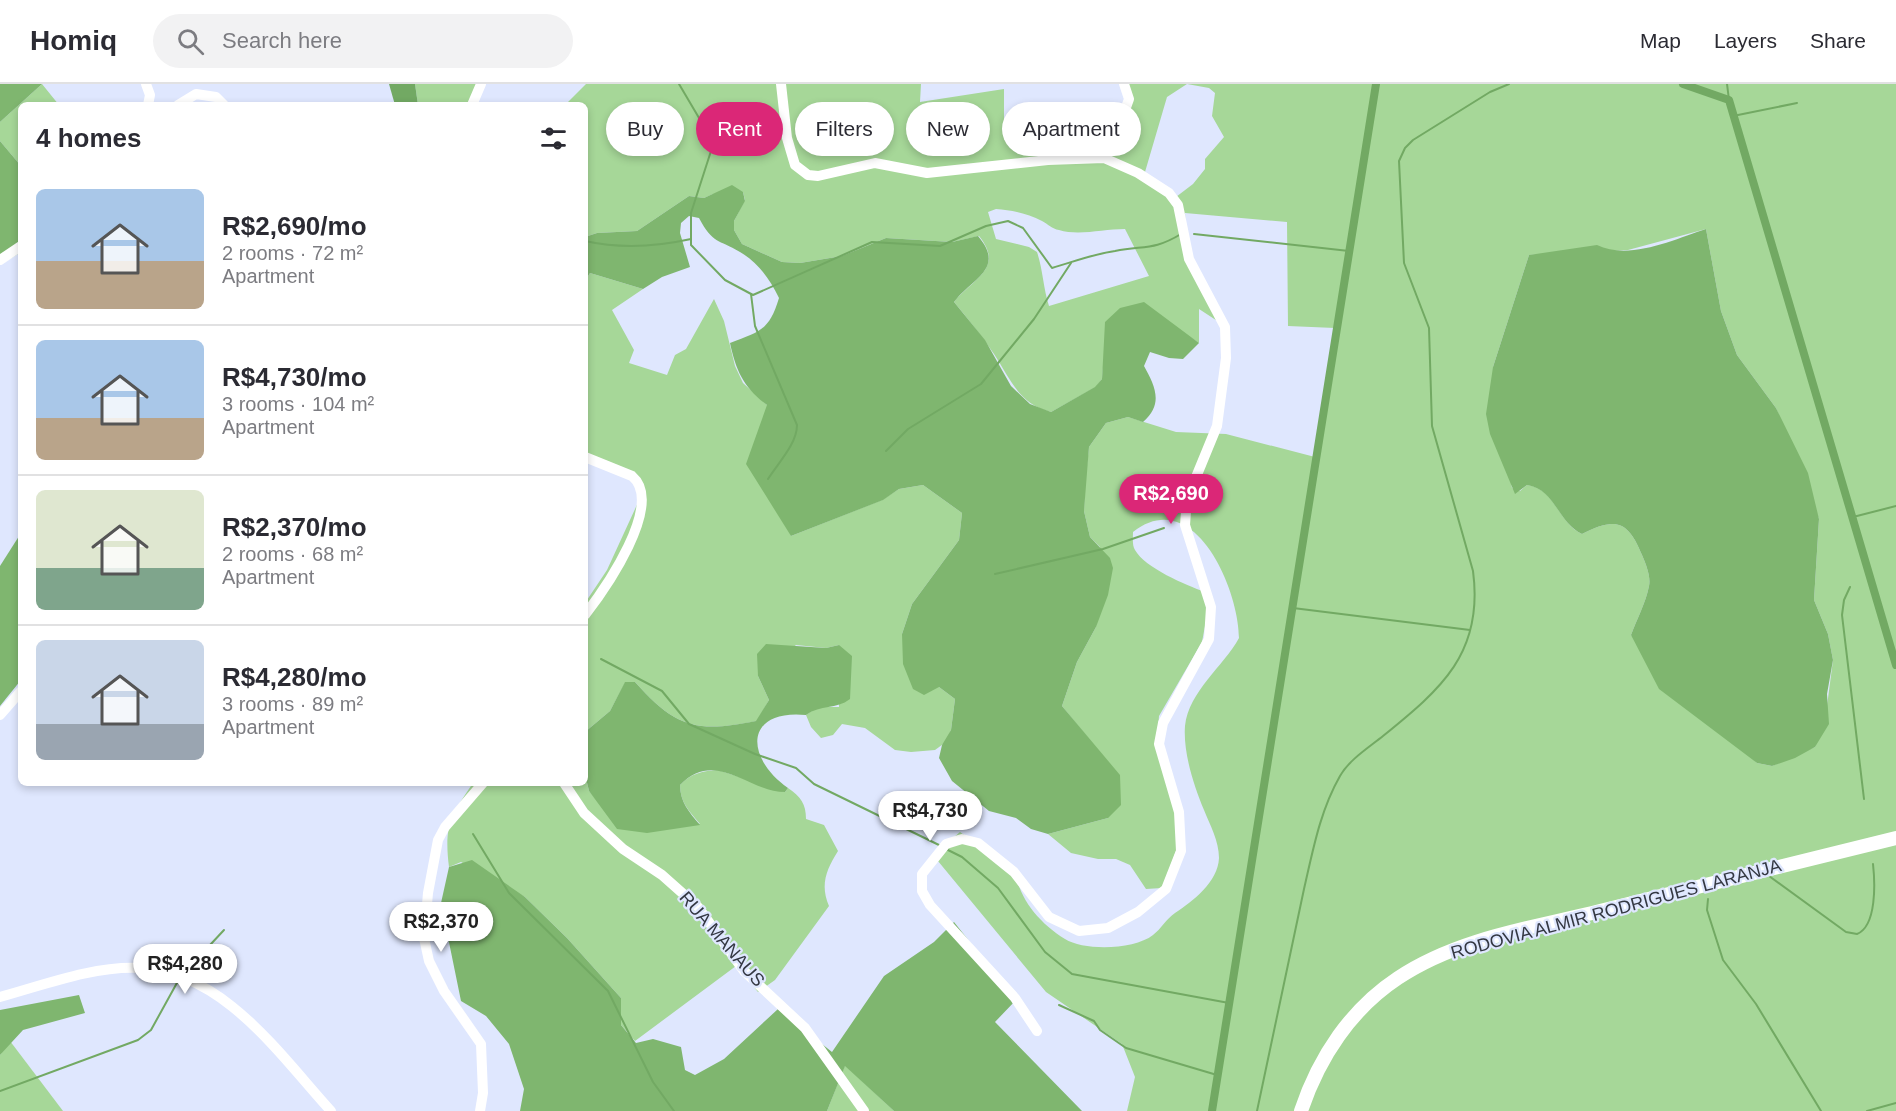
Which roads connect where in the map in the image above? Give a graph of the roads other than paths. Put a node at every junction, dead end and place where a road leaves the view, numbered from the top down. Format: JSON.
{"nodes":[{"id":1,"x":146,"y":84,"type":"edge"},
{"id":2,"x":481,"y":84,"type":"edge"},
{"id":3,"x":781,"y":84,"type":"edge"},
{"id":4,"x":1124,"y":84,"type":"edge"},
{"id":5,"x":149,"y":102,"type":"edge"},
{"id":6,"x":182,"y":102,"type":"edge"},
{"id":7,"x":221,"y":102,"type":"edge"},
{"id":8,"x":473,"y":102,"type":"edge"},
{"id":9,"x":1104,"y":158,"type":"junction"},
{"id":10,"x":18,"y":248,"type":"edge"},
{"id":11,"x":0,"y":260,"type":"edge"},
{"id":12,"x":588,"y":458,"type":"edge"},
{"id":13,"x":588,"y":611,"type":"edge"},
{"id":14,"x":18,"y":694,"type":"edge"},
{"id":15,"x":0,"y":715,"type":"edge"},
{"id":16,"x":480,"y":786,"type":"edge"},
{"id":17,"x":566,"y":786,"type":"edge"},
{"id":18,"x":1896,"y":838,"type":"edge"},
{"id":19,"x":0,"y":997,"type":"edge"},
{"id":20,"x":1037,"y":1031,"type":"dead end"},
{"id":21,"x":331,"y":1111,"type":"edge"},
{"id":22,"x":480,"y":1111,"type":"edge"},
{"id":23,"x":864,"y":1111,"type":"edge"},
{"id":24,"x":1301,"y":1111,"type":"edge"}],
"edges":[{"from":1,"to":5,"type":"street"},
{"from":2,"to":8,"type":"street"},
{"from":3,"to":9,"type":"street"},
{"from":4,"to":9,"type":"street"},
{"from":6,"to":7,"type":"street"},
{"from":9,"to":20,"type":"street"},
{"from":10,"to":11,"type":"street"},
{"from":12,"to":13,"type":"street"},
{"from":14,"to":15,"type":"street"},
{"from":16,"to":22,"type":"street"},
{"from":17,"to":23,"type":"street","name":"RUA MANAUS"},
{"from":18,"to":24,"type":"main road","name":"RODOVIA ALMIR RODRIGUES LARANJA"},
{"from":19,"to":21,"type":"street"}]}
